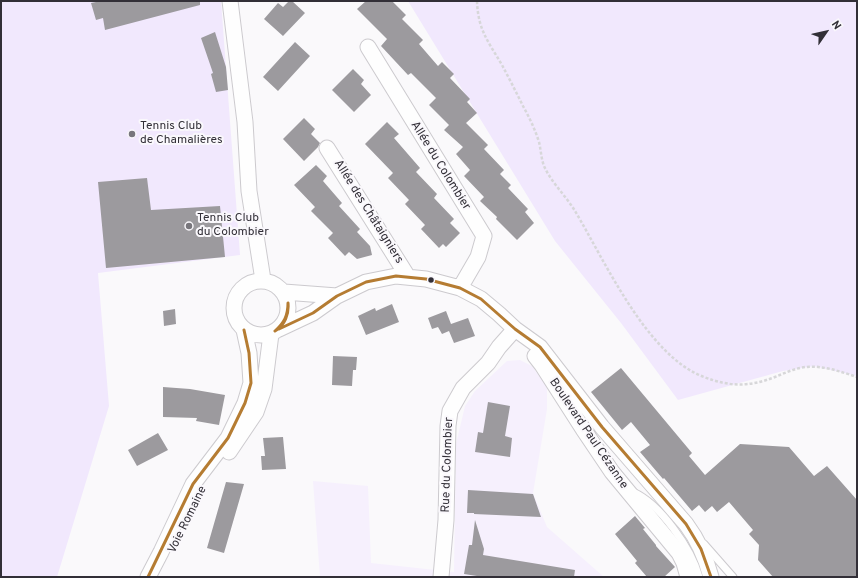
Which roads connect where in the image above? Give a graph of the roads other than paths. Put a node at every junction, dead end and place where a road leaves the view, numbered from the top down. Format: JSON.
{"nodes":[{"id":1,"x":230,"y":1,"type":"edge"},
{"id":2,"x":368,"y":47,"type":"dead end"},
{"id":3,"x":327,"y":148,"type":"dead end"},
{"id":4,"x":255,"y":236,"type":"junction"},
{"id":5,"x":408,"y":277,"type":"junction"},
{"id":6,"x":263,"y":280,"type":"junction"},
{"id":7,"x":248,"y":284,"type":"junction"},
{"id":8,"x":460,"y":288,"type":"junction"},
{"id":9,"x":284,"y":292,"type":"junction"},
{"id":10,"x":337,"y":296,"type":"junction"},
{"id":11,"x":515,"y":329,"type":"junction"},
{"id":12,"x":244,"y":330,"type":"junction"},
{"id":13,"x":275,"y":331,"type":"junction"},
{"id":14,"x":624,"y":488,"type":"junction"},
{"id":15,"x":686,"y":524,"type":"junction"},
{"id":16,"x":148,"y":577,"type":"edge"},
{"id":17,"x":160,"y":577,"type":"edge"},
{"id":18,"x":441,"y":577,"type":"edge"},
{"id":19,"x":688,"y":577,"type":"edge"},
{"id":20,"x":699,"y":577,"type":"edge"},
{"id":21,"x":711,"y":577,"type":"edge"},
{"id":22,"x":733,"y":577,"type":"edge"}],
"edges":[{"from":1,"to":4,"type":"street"},
{"from":2,"to":8,"type":"street","name":"Allée du Colombier"},
{"from":3,"to":5,"type":"street","name":"Allée des Châtaigniers"},
{"from":4,"to":6,"type":"street"},
{"from":4,"to":7,"type":"street"},
{"from":5,"to":8,"type":"street","name":"Boulevard Paul Cézanne"},
{"from":5,"to":10,"type":"street","name":"Boulevard Paul Cézanne"},
{"from":6,"to":7,"type":"street"},
{"from":6,"to":9,"type":"street"},
{"from":7,"to":12,"type":"street"},
{"from":8,"to":11,"type":"street","name":"Boulevard Paul Cézanne"},
{"from":9,"to":10,"type":"street"},
{"from":9,"to":13,"type":"street"},
{"from":10,"to":13,"type":"street","name":"Boulevard Paul Cézanne"},
{"from":11,"to":14,"type":"street","name":"Boulevard Paul Cézanne"},
{"from":11,"to":15,"type":"street","name":"Boulevard Paul Cézanne"},
{"from":11,"to":18,"type":"street","name":"Rue du Colombier"},
{"from":12,"to":13,"type":"street"},
{"from":12,"to":16,"type":"street","name":"Voie Romaine"},
{"from":13,"to":17,"type":"street","name":"Voie Romaine"},
{"from":14,"to":19,"type":"street","name":"Boulevard Paul Cézanne"},
{"from":14,"to":20,"type":"lane"},
{"from":15,"to":21,"type":"street","name":"Boulevard Paul Cézanne"},
{"from":15,"to":22,"type":"lane"}]}
